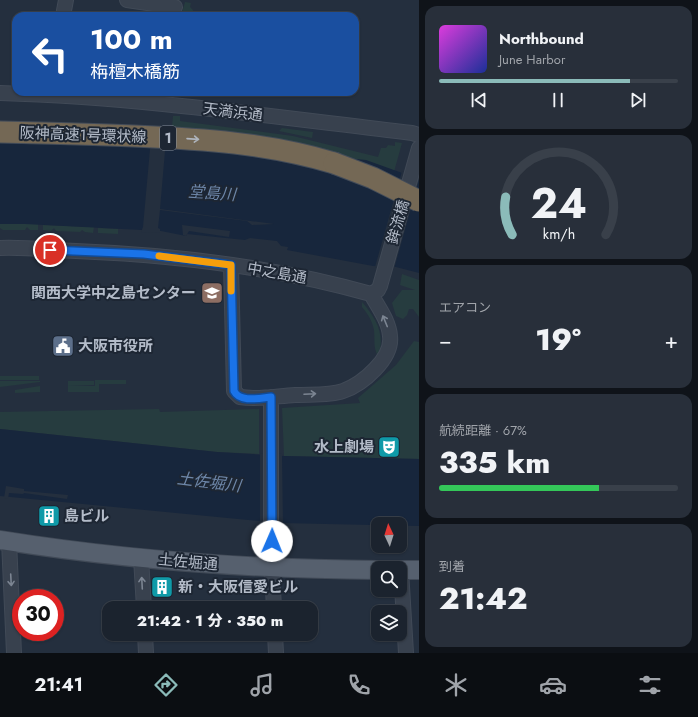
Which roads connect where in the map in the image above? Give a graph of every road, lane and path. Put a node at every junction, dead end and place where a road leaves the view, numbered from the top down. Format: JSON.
{"nodes":[{"id":1,"x":66,"y":0,"type":"edge"},
{"id":2,"x":127,"y":0,"type":"edge"},
{"id":3,"x":174,"y":8,"type":"edge"},
{"id":4,"x":64,"y":12,"type":"edge"},
{"id":5,"x":0,"y":94,"type":"edge"},
{"id":6,"x":12,"y":94,"type":"edge"},
{"id":7,"x":127,"y":96,"type":"edge"},
{"id":8,"x":154,"y":97,"type":"edge"},
{"id":9,"x":0,"y":132,"type":"edge"},
{"id":10,"x":419,"y":135,"type":"edge"},
{"id":11,"x":419,"y":150,"type":"edge"},
{"id":12,"x":334,"y":163,"type":"junction"},
{"id":13,"x":419,"y":187,"type":"edge"},
{"id":14,"x":419,"y":201,"type":"edge"},
{"id":15,"x":0,"y":248,"type":"edge"},
{"id":16,"x":231,"y":265,"type":"junction"},
{"id":17,"x":372,"y":294,"type":"junction"},
{"id":18,"x":271,"y":401,"type":"junction"},
{"id":19,"x":5,"y":540,"type":"edge"},
{"id":20,"x":141,"y":558,"type":"junction"},
{"id":21,"x":272,"y":568,"type":"junction"},
{"id":22,"x":371,"y":570,"type":"edge"},
{"id":23,"x":407,"y":570,"type":"edge"},
{"id":24,"x":419,"y":570,"type":"edge"},
{"id":25,"x":402,"y":597,"type":"edge"},
{"id":26,"x":144,"y":601,"type":"edge"},
{"id":27,"x":274,"y":601,"type":"edge"},
{"id":28,"x":145,"y":641,"type":"edge"},
{"id":29,"x":275,"y":641,"type":"edge"},
{"id":30,"x":14,"y":653,"type":"edge"},
{"id":31,"x":146,"y":653,"type":"edge"},
{"id":32,"x":276,"y":653,"type":"edge"},
{"id":33,"x":406,"y":653,"type":"edge"}],
"edges":[{"from":1,"to":4,"type":"street"},
{"from":2,"to":3,"type":"street"},
{"from":5,"to":6,"type":"street","name":"天満浜通"},
{"from":7,"to":8,"type":"street","name":"天満浜通"},
{"from":8,"to":10,"type":"street","name":"天満浜通"},
{"from":9,"to":12,"type":"highway","name":"阪神高速1号環状線","number":"1","one_way":true},
{"from":11,"to":17,"type":"street","name":"鉾流橋"},
{"from":12,"to":13,"type":"highway","number":"1","bridge":true},
{"from":12,"to":14,"type":"highway","name":"阪神高速1号環状線","number":"1","bridge":true},
{"from":15,"to":16,"type":"street","name":"中之島通"},
{"from":16,"to":17,"type":"street","name":"中之島通"},
{"from":16,"to":18,"type":"street"},
{"from":18,"to":17,"type":"street","one_way":true},
{"from":18,"to":21,"type":"street"},
{"from":19,"to":20,"type":"main road","name":"土佐堀通"},
{"from":19,"to":30,"type":"street","one_way":true},
{"from":20,"to":21,"type":"main road","name":"土佐堀通"},
{"from":26,"to":20,"type":"street","one_way":true},
{"from":21,"to":22,"type":"main road","name":"土佐堀通"},
{"from":21,"to":27,"type":"street"},
{"from":23,"to":24,"type":"main road"},
{"from":25,"to":33,"type":"street"},
{"from":28,"to":31,"type":"street"},
{"from":29,"to":32,"type":"street"}]}
